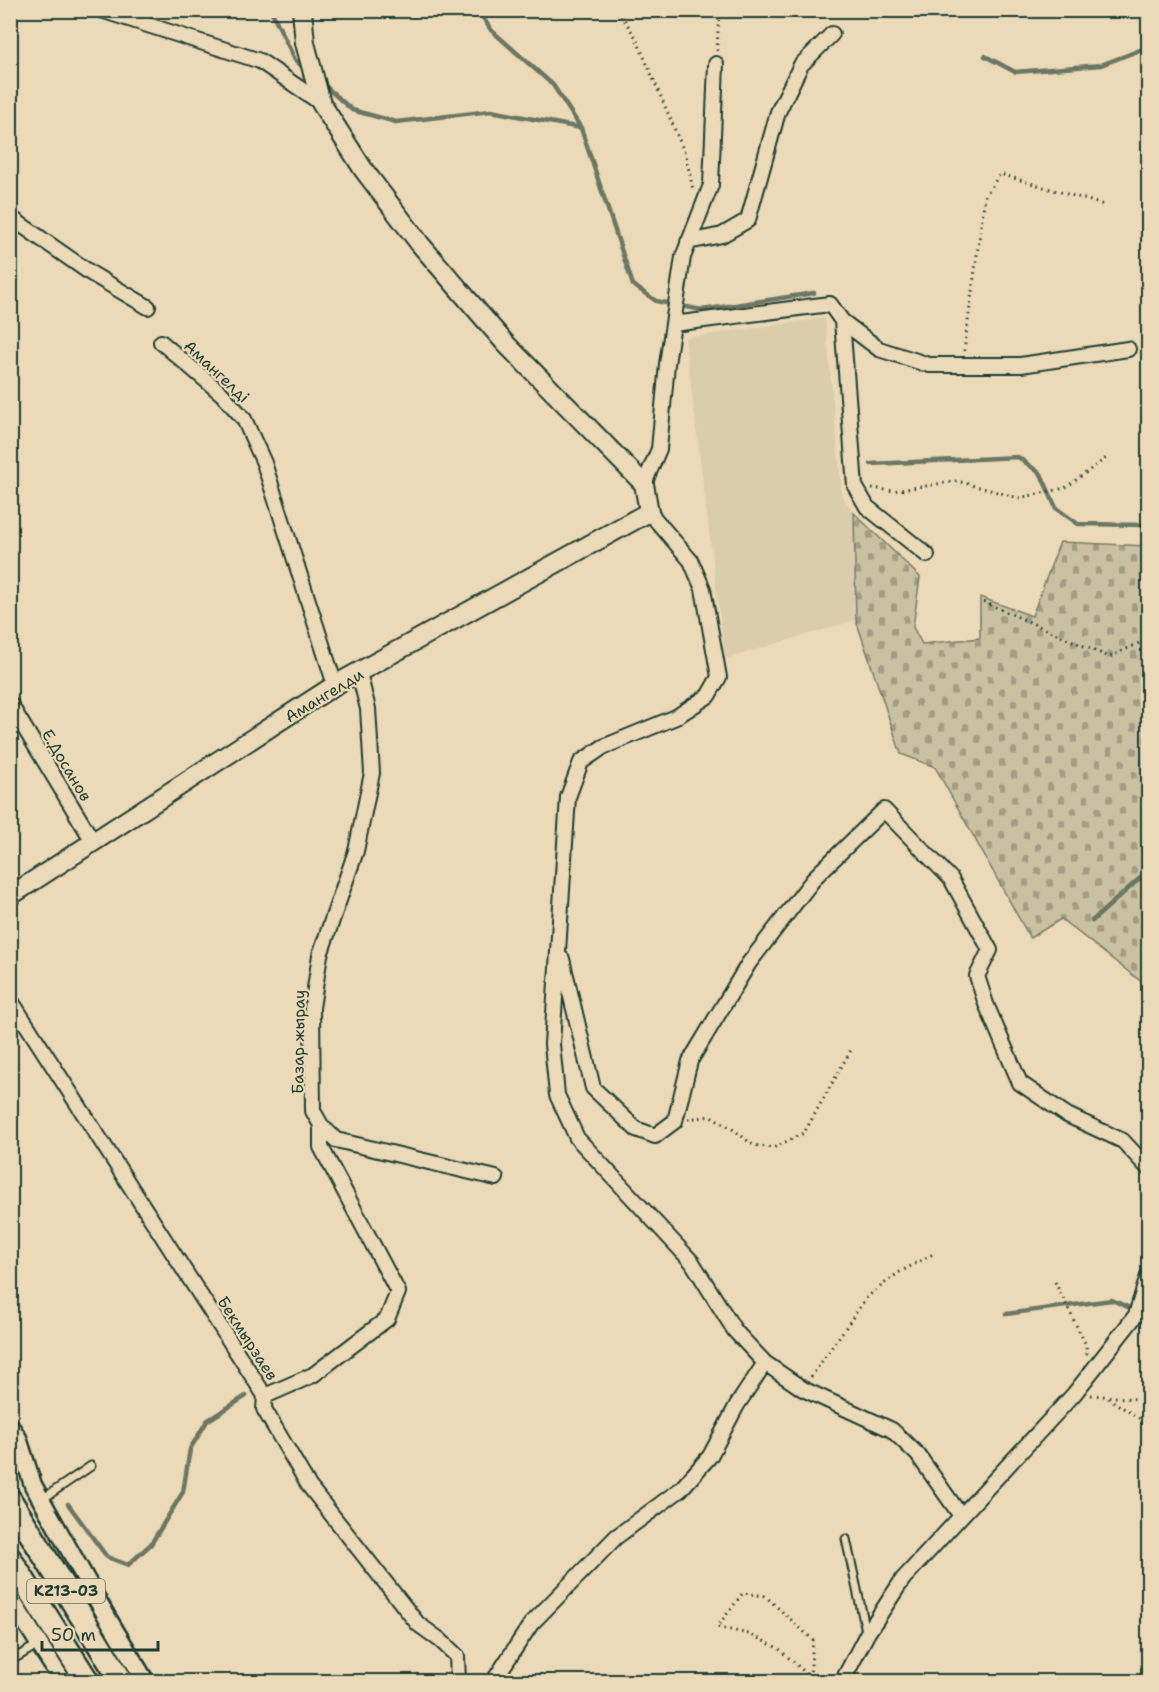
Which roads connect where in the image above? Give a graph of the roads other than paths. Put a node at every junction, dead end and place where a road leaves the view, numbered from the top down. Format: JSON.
{"nodes":[{"id":1,"x":101,"y":10,"type":"edge"},
{"id":2,"x":302,"y":10,"type":"edge"},
{"id":3,"x":832,"y":34,"type":"dead end"},
{"id":4,"x":716,"y":64,"type":"road end"},
{"id":5,"x":321,"y":103,"type":"junction"},
{"id":6,"x":10,"y":217,"type":"edge"},
{"id":7,"x":688,"y":242,"type":"junction"},
{"id":8,"x":148,"y":307,"type":"dead end"},
{"id":9,"x":842,"y":321,"type":"junction"},
{"id":10,"x":673,"y":324,"type":"junction"},
{"id":11,"x":161,"y":342,"type":"dead end"},
{"id":12,"x":1128,"y":349,"type":"dead end"},
{"id":13,"x":644,"y":484,"type":"junction"},
{"id":14,"x":649,"y":512,"type":"junction"},
{"id":15,"x":927,"y":555,"type":"dead end"},
{"id":16,"x":359,"y":673,"type":"junction"},
{"id":17,"x":335,"y":685,"type":"junction"},
{"id":18,"x":10,"y":704,"type":"edge"},
{"id":19,"x":94,"y":843,"type":"junction"},
{"id":20,"x":10,"y":896,"type":"edge"},
{"id":21,"x":558,"y":945,"type":"junction"},
{"id":22,"x":10,"y":999,"type":"edge"},
{"id":23,"x":321,"y":1125,"type":"junction"},
{"id":24,"x":1149,"y":1168,"type":"edge"},
{"id":25,"x":496,"y":1178,"type":"dead end"},
{"id":26,"x":1149,"y":1276,"type":"edge"},
{"id":27,"x":765,"y":1363,"type":"junction"},
{"id":28,"x":266,"y":1396,"type":"junction"},
{"id":29,"x":10,"y":1426,"type":"edge"},
{"id":30,"x":91,"y":1466,"type":"dead end"},
{"id":31,"x":10,"y":1500,"type":"edge"},
{"id":32,"x":41,"y":1500,"type":"junction"},
{"id":33,"x":961,"y":1516,"type":"junction"},
{"id":34,"x":846,"y":1539,"type":"dead end"},
{"id":35,"x":10,"y":1559,"type":"edge"},
{"id":36,"x":10,"y":1598,"type":"edge"},
{"id":37,"x":867,"y":1634,"type":"junction"},
{"id":38,"x":39,"y":1644,"type":"junction"},
{"id":39,"x":10,"y":1661,"type":"edge"},
{"id":40,"x":63,"y":1682,"type":"edge"},
{"id":41,"x":88,"y":1682,"type":"edge"},
{"id":42,"x":122,"y":1682,"type":"edge"},
{"id":43,"x":146,"y":1682,"type":"edge"},
{"id":44,"x":458,"y":1682,"type":"edge"},
{"id":45,"x":494,"y":1682,"type":"edge"},
{"id":46,"x":842,"y":1682,"type":"edge"}],
"edges":[{"from":1,"to":5,"type":"street"},
{"from":2,"to":5,"type":"main road"},
{"from":3,"to":7,"type":"street"},
{"from":4,"to":7,"type":"street"},
{"from":5,"to":13,"type":"main road"},
{"from":6,"to":8,"type":"street"},
{"from":7,"to":10,"type":"street"},
{"from":9,"to":10,"type":"street"},
{"from":9,"to":12,"type":"street"},
{"from":9,"to":15,"type":"street"},
{"from":10,"to":13,"type":"street"},
{"from":11,"to":17,"type":"street","name":"Амангелді"},
{"from":13,"to":14,"type":"main road"},
{"from":14,"to":16,"type":"main road","name":"Амангелди"},
{"from":14,"to":21,"type":"street"},
{"from":16,"to":17,"type":"main road","name":"Амангелди"},
{"from":16,"to":23,"type":"street","name":"Базар жырау"},
{"from":17,"to":19,"type":"main road","name":"Амангелди"},
{"from":18,"to":19,"type":"street","name":"Е.Досанов"},
{"from":19,"to":20,"type":"main road","name":"Амангелди"},
{"from":21,"to":24,"type":"street"},
{"from":21,"to":27,"type":"street"},
{"from":22,"to":28,"type":"street","name":"Бекмырзаев"},
{"from":23,"to":25,"type":"street"},
{"from":23,"to":28,"type":"street","name":"Базар жырау"},
{"from":26,"to":33,"type":"street"},
{"from":27,"to":33,"type":"street"},
{"from":27,"to":45,"type":"street"},
{"from":28,"to":44,"type":"street","name":"Бекмырзаев"},
{"from":29,"to":32,"type":"street"},
{"from":30,"to":32,"type":"lane"},
{"from":31,"to":42,"type":"highway","number":"KZ13-03"},
{"from":32,"to":43,"type":"street"},
{"from":33,"to":37,"type":"street"},
{"from":34,"to":37,"type":"lane"},
{"from":35,"to":41,"type":"highway","number":"KZ13-03"},
{"from":36,"to":38,"type":"street"},
{"from":37,"to":46,"type":"street"},
{"from":38,"to":39,"type":"lane"},
{"from":38,"to":40,"type":"street"}]}
